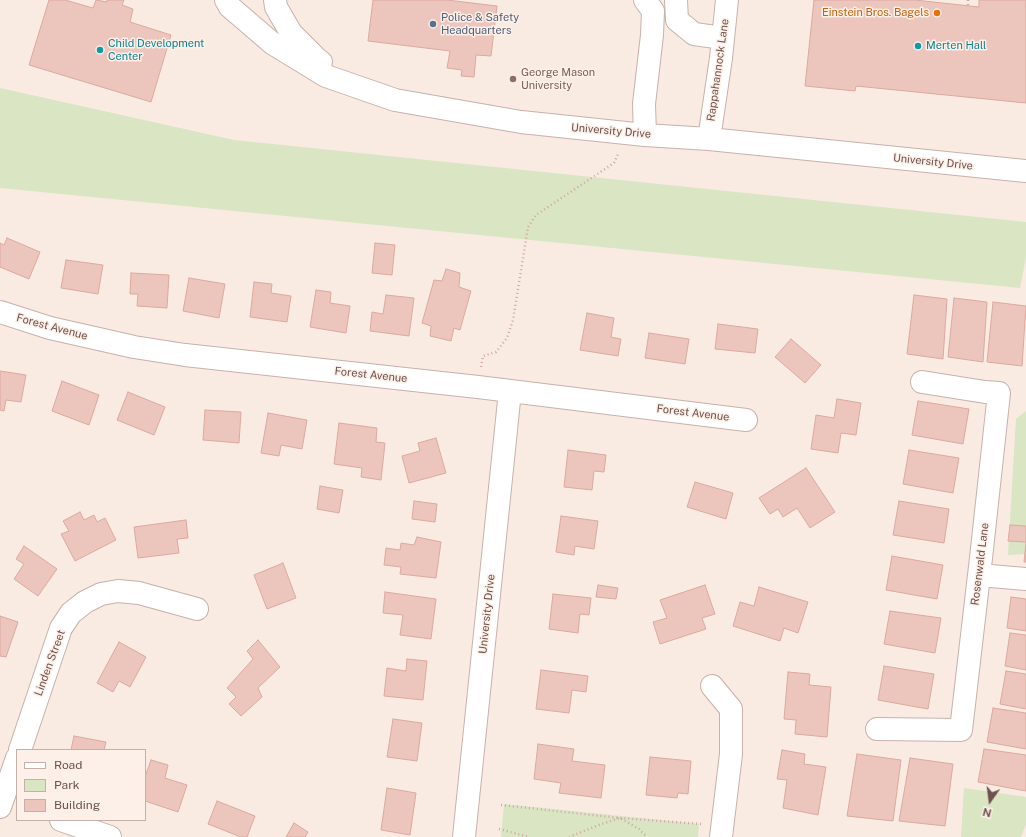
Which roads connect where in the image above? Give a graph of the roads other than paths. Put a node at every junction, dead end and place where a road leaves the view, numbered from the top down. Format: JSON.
{"nodes":[{"id":1,"x":226,"y":0,"type":"edge"},
{"id":2,"x":275,"y":0,"type":"edge"},
{"id":3,"x":646,"y":0,"type":"edge"},
{"id":4,"x":676,"y":0,"type":"edge"},
{"id":5,"x":727,"y":0,"type":"edge"},
{"id":6,"x":723,"y":38,"type":"junction"},
{"id":7,"x":370,"y":92,"type":"junction"},
{"id":8,"x":645,"y":135,"type":"junction"},
{"id":9,"x":709,"y":139,"type":"junction"},
{"id":10,"x":1026,"y":171,"type":"edge"},
{"id":11,"x":0,"y":312,"type":"edge"},
{"id":12,"x":922,"y":382,"type":"dead end"},
{"id":13,"x":510,"y":392,"type":"junction"},
{"id":14,"x":746,"y":420,"type":"dead end"},
{"id":15,"x":979,"y":575,"type":"junction"},
{"id":16,"x":1026,"y":579,"type":"edge"},
{"id":17,"x":197,"y":609,"type":"dead end"},
{"id":18,"x":712,"y":686,"type":"dead end"},
{"id":19,"x":877,"y":729,"type":"dead end"},
{"id":20,"x":20,"y":749,"type":"edge"},
{"id":21,"x":16,"y":762,"type":"edge"},
{"id":22,"x":5,"y":803,"type":"edge"},
{"id":23,"x":64,"y":821,"type":"edge"},
{"id":24,"x":713,"y":831,"type":"edge"},
{"id":25,"x":110,"y":837,"type":"edge"},
{"id":26,"x":464,"y":837,"type":"edge"}],
"edges":[{"from":1,"to":7,"type":"street","name":"University Drive"},
{"from":2,"to":7,"type":"street"},
{"from":3,"to":8,"type":"street"},
{"from":4,"to":6,"type":"street"},
{"from":5,"to":6,"type":"street","name":"Rappahannock Lane"},
{"from":6,"to":9,"type":"street","name":"Rappahannock Lane"},
{"from":7,"to":8,"type":"street","name":"University Drive"},
{"from":8,"to":9,"type":"street","name":"University Drive"},
{"from":9,"to":10,"type":"street","name":"University Drive"},
{"from":11,"to":13,"type":"street","name":"Forest Avenue"},
{"from":12,"to":15,"type":"street","name":"Rosenwald Lane"},
{"from":13,"to":14,"type":"street","name":"Forest Avenue"},
{"from":13,"to":26,"type":"street","name":"University Drive"},
{"from":15,"to":16,"type":"street"},
{"from":15,"to":19,"type":"street","name":"Rosenwald Lane"},
{"from":17,"to":20,"type":"street","name":"Linden Street"},
{"from":18,"to":24,"type":"street"},
{"from":21,"to":22,"type":"street"},
{"from":23,"to":25,"type":"street"}]}
